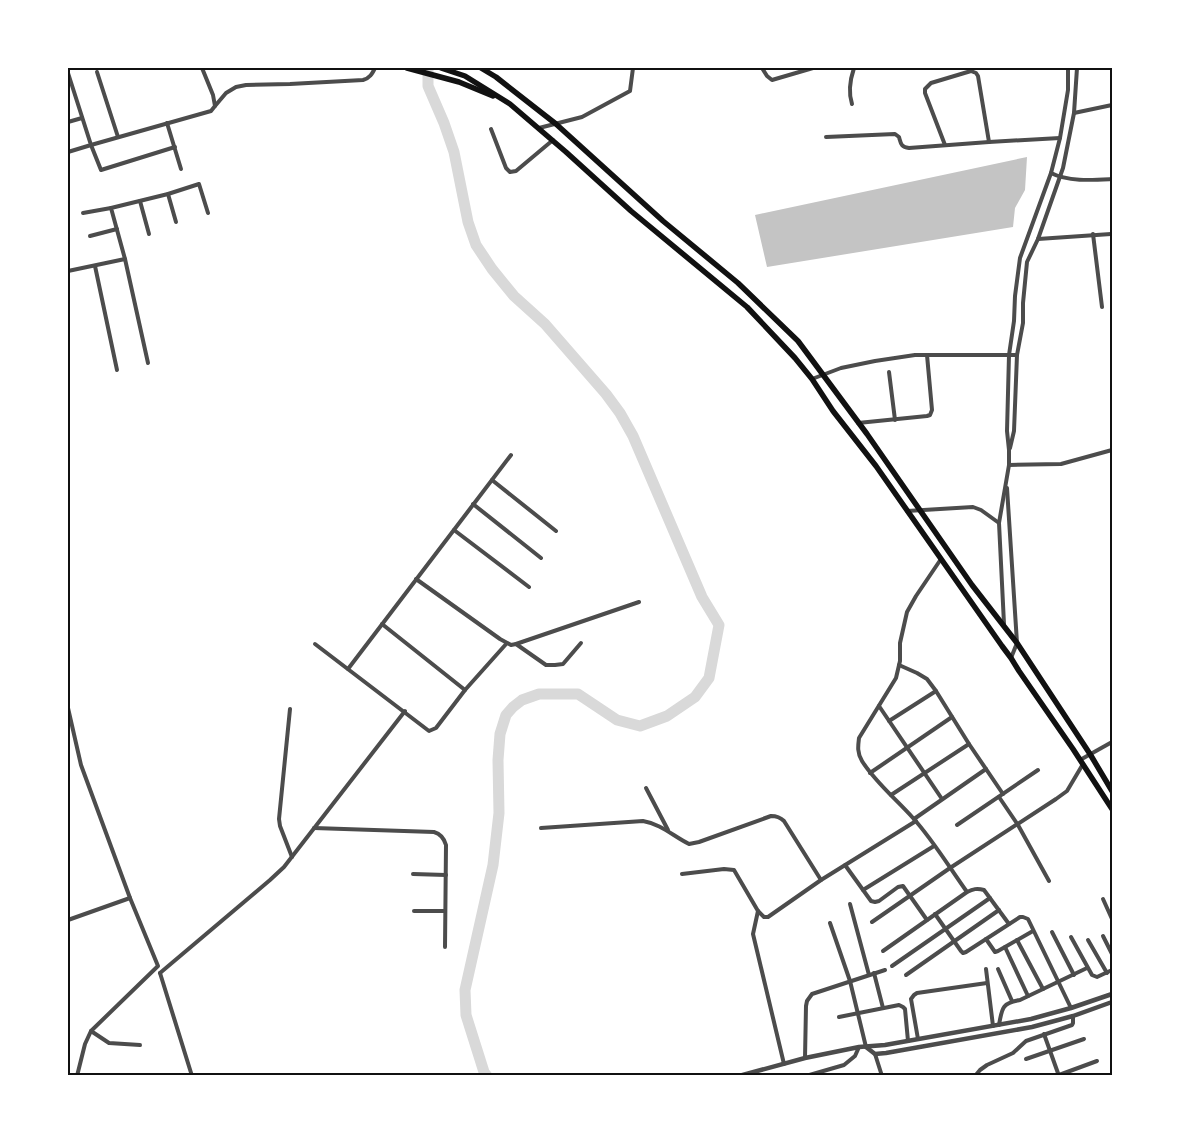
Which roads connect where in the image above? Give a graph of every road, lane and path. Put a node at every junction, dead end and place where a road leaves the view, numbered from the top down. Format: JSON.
{"nodes":[{"id":1,"x":202,"y":68,"type":"edge"},
{"id":2,"x":375,"y":68,"type":"edge"},
{"id":3,"x":407,"y":68,"type":"edge"},
{"id":4,"x":440,"y":68,"type":"edge"},
{"id":5,"x":481,"y":68,"type":"edge"},
{"id":6,"x":633,"y":68,"type":"edge"},
{"id":7,"x":762,"y":68,"type":"edge"},
{"id":8,"x":814,"y":68,"type":"edge"},
{"id":9,"x":854,"y":68,"type":"edge"},
{"id":10,"x":1068,"y":68,"type":"edge"},
{"id":11,"x":1077,"y":68,"type":"edge"},
{"id":12,"x":97,"y":72,"type":"dead end"},
{"id":13,"x":68,"y":73,"type":"edge"},
{"id":14,"x":74,"y":94,"type":"junction"},
{"id":15,"x":68,"y":96,"type":"edge"},
{"id":16,"x":510,"y":104,"type":"junction"},
{"id":17,"x":852,"y":104,"type":"dead end"},
{"id":18,"x":1112,"y":105,"type":"edge"},
{"id":19,"x":215,"y":106,"type":"junction"},
{"id":20,"x":1074,"y":113,"type":"junction"},
{"id":21,"x":82,"y":118,"type":"junction"},
{"id":22,"x":68,"y":122,"type":"edge"},
{"id":23,"x":167,"y":123,"type":"junction"},
{"id":24,"x":556,"y":124,"type":"junction"},
{"id":25,"x":539,"y":128,"type":"junction"},
{"id":26,"x":491,"y":129,"type":"dead end"},
{"id":27,"x":118,"y":137,"type":"junction"},
{"id":28,"x":826,"y":137,"type":"dead end"},
{"id":29,"x":1060,"y":138,"type":"junction"},
{"id":30,"x":553,"y":140,"type":"junction"},
{"id":31,"x":989,"y":142,"type":"junction"},
{"id":32,"x":91,"y":145,"type":"junction"},
{"id":33,"x":944,"y":145,"type":"junction"},
{"id":34,"x":175,"y":147,"type":"junction"},
{"id":35,"x":68,"y":152,"type":"edge"},
{"id":36,"x":181,"y":169,"type":"dead end"},
{"id":37,"x":1051,"y":173,"type":"junction"},
{"id":38,"x":1060,"y":178,"type":"junction"},
{"id":39,"x":1112,"y":179,"type":"edge"},
{"id":40,"x":168,"y":194,"type":"junction"},
{"id":41,"x":140,"y":201,"type":"junction"},
{"id":42,"x":111,"y":208,"type":"junction"},
{"id":43,"x":83,"y":213,"type":"dead end"},
{"id":44,"x":208,"y":213,"type":"dead end"},
{"id":45,"x":176,"y":222,"type":"dead end"},
{"id":46,"x":117,"y":229,"type":"junction"},
{"id":47,"x":149,"y":234,"type":"dead end"},
{"id":48,"x":1093,"y":234,"type":"junction"},
{"id":49,"x":1111,"y":234,"type":"edge"},
{"id":50,"x":90,"y":236,"type":"dead end"},
{"id":51,"x":1038,"y":239,"type":"junction"},
{"id":52,"x":125,"y":259,"type":"junction"},
{"id":53,"x":95,"y":266,"type":"junction"},
{"id":54,"x":68,"y":271,"type":"edge"},
{"id":55,"x":1102,"y":307,"type":"dead end"},
{"id":56,"x":927,"y":355,"type":"junction"},
{"id":57,"x":1009,"y":355,"type":"junction"},
{"id":58,"x":1017,"y":355,"type":"junction"},
{"id":59,"x":148,"y":363,"type":"dead end"},
{"id":60,"x":117,"y":370,"type":"dead end"},
{"id":61,"x":889,"y":372,"type":"dead end"},
{"id":62,"x":823,"y":375,"type":"junction"},
{"id":63,"x":812,"y":379,"type":"junction"},
{"id":64,"x":895,"y":420,"type":"junction"},
{"id":65,"x":858,"y":423,"type":"junction"},
{"id":66,"x":1009,"y":450,"type":"junction"},
{"id":67,"x":1112,"y":450,"type":"edge"},
{"id":68,"x":511,"y":454,"type":"dead end"},
{"id":69,"x":1009,"y":465,"type":"junction"},
{"id":70,"x":492,"y":480,"type":"junction"},
{"id":71,"x":1006,"y":481,"type":"junction"},
{"id":72,"x":473,"y":504,"type":"junction"},
{"id":73,"x":918,"y":509,"type":"junction"},
{"id":74,"x":907,"y":510,"type":"junction"},
{"id":75,"x":999,"y":523,"type":"junction"},
{"id":76,"x":454,"y":530,"type":"junction"},
{"id":77,"x":556,"y":531,"type":"dead end"},
{"id":78,"x":540,"y":558,"type":"dead end"},
{"id":79,"x":941,"y":559,"type":"junction"},
{"id":80,"x":416,"y":579,"type":"junction"},
{"id":81,"x":529,"y":587,"type":"dead end"},
{"id":82,"x":639,"y":602,"type":"dead end"},
{"id":83,"x":382,"y":624,"type":"junction"},
{"id":84,"x":1004,"y":627,"type":"junction"},
{"id":85,"x":507,"y":643,"type":"junction"},
{"id":86,"x":581,"y":643,"type":"dead end"},
{"id":87,"x":1017,"y":643,"type":"junction"},
{"id":88,"x":315,"y":644,"type":"dead end"},
{"id":89,"x":516,"y":644,"type":"junction"},
{"id":90,"x":1011,"y":658,"type":"junction"},
{"id":91,"x":899,"y":665,"type":"junction"},
{"id":92,"x":348,"y":669,"type":"junction"},
{"id":93,"x":465,"y":690,"type":"junction"},
{"id":94,"x":936,"y":691,"type":"junction"},
{"id":95,"x":879,"y":706,"type":"junction"},
{"id":96,"x":68,"y":708,"type":"edge"},
{"id":97,"x":290,"y":709,"type":"dead end"},
{"id":98,"x":405,"y":711,"type":"junction"},
{"id":99,"x":952,"y":717,"type":"junction"},
{"id":100,"x":889,"y":721,"type":"junction"},
{"id":101,"x":1112,"y":742,"type":"edge"},
{"id":102,"x":969,"y":744,"type":"junction"},
{"id":103,"x":907,"y":748,"type":"junction"},
{"id":104,"x":1090,"y":754,"type":"junction"},
{"id":105,"x":1082,"y":762,"type":"junction"},
{"id":106,"x":986,"y":769,"type":"junction"},
{"id":107,"x":1038,"y":770,"type":"dead end"},
{"id":108,"x":870,"y":773,"type":"junction"},
{"id":109,"x":924,"y":774,"type":"junction"},
{"id":110,"x":646,"y":788,"type":"dead end"},
{"id":111,"x":1112,"y":791,"type":"edge"},
{"id":112,"x":891,"y":795,"type":"junction"},
{"id":113,"x":1001,"y":796,"type":"junction"},
{"id":114,"x":942,"y":800,"type":"junction"},
{"id":115,"x":1112,"y":809,"type":"edge"},
{"id":116,"x":915,"y":820,"type":"junction"},
{"id":117,"x":1018,"y":825,"type":"junction"},
{"id":118,"x":957,"y":826,"type":"dead end"},
{"id":119,"x":314,"y":828,"type":"junction"},
{"id":120,"x":541,"y":828,"type":"dead end"},
{"id":121,"x":669,"y":832,"type":"junction"},
{"id":122,"x":934,"y":846,"type":"junction"},
{"id":123,"x":292,"y":857,"type":"junction"},
{"id":124,"x":845,"y":865,"type":"junction"},
{"id":125,"x":950,"y":868,"type":"junction"},
{"id":126,"x":413,"y":874,"type":"dead end"},
{"id":127,"x":682,"y":874,"type":"dead end"},
{"id":128,"x":446,"y":875,"type":"junction"},
{"id":129,"x":821,"y":880,"type":"junction"},
{"id":130,"x":1050,"y":881,"type":"dead end"},
{"id":131,"x":864,"y":890,"type":"junction"},
{"id":132,"x":967,"y":892,"type":"junction"},
{"id":133,"x":910,"y":897,"type":"junction"},
{"id":134,"x":130,"y":898,"type":"junction"},
{"id":135,"x":990,"y":898,"type":"junction"},
{"id":136,"x":1103,"y":899,"type":"dead end"},
{"id":137,"x":850,"y":904,"type":"dead end"},
{"id":138,"x":999,"y":910,"type":"junction"},
{"id":139,"x":414,"y":911,"type":"dead end"},
{"id":140,"x":445,"y":911,"type":"junction"},
{"id":141,"x":758,"y":911,"type":"junction"},
{"id":142,"x":935,"y":914,"type":"junction"},
{"id":143,"x":1112,"y":919,"type":"edge"},
{"id":144,"x":68,"y":920,"type":"edge"},
{"id":145,"x":927,"y":920,"type":"junction"},
{"id":146,"x":872,"y":922,"type":"dead end"},
{"id":147,"x":830,"y":923,"type":"dead end"},
{"id":148,"x":1009,"y":924,"type":"junction"},
{"id":149,"x":945,"y":929,"type":"junction"},
{"id":150,"x":1033,"y":931,"type":"junction"},
{"id":151,"x":1052,"y":932,"type":"dead end"},
{"id":152,"x":1103,"y":936,"type":"dead end"},
{"id":153,"x":1071,"y":938,"type":"dead end"},
{"id":154,"x":986,"y":939,"type":"junction"},
{"id":155,"x":1017,"y":940,"type":"junction"},
{"id":156,"x":1088,"y":940,"type":"dead end"},
{"id":157,"x":954,"y":941,"type":"junction"},
{"id":158,"x":445,"y":947,"type":"dead end"},
{"id":159,"x":1005,"y":947,"type":"junction"},
{"id":160,"x":883,"y":950,"type":"dead end"},
{"id":161,"x":1112,"y":954,"type":"edge"},
{"id":162,"x":158,"y":966,"type":"junction"},
{"id":163,"x":892,"y":966,"type":"dead end"},
{"id":164,"x":998,"y":968,"type":"dead end"},
{"id":165,"x":1087,"y":968,"type":"junction"},
{"id":166,"x":986,"y":969,"type":"dead end"},
{"id":167,"x":885,"y":970,"type":"dead end"},
{"id":168,"x":1112,"y":970,"type":"edge"},
{"id":169,"x":160,"y":973,"type":"junction"},
{"id":170,"x":874,"y":973,"type":"junction"},
{"id":171,"x":1107,"y":973,"type":"junction"},
{"id":172,"x":868,"y":975,"type":"junction"},
{"id":173,"x":906,"y":975,"type":"dead end"},
{"id":174,"x":1074,"y":975,"type":"junction"},
{"id":175,"x":850,"y":981,"type":"junction"},
{"id":176,"x":1058,"y":982,"type":"junction"},
{"id":177,"x":988,"y":983,"type":"junction"},
{"id":178,"x":1043,"y":989,"type":"junction"},
{"id":179,"x":1112,"y":994,"type":"edge"},
{"id":180,"x":1028,"y":996,"type":"junction"},
{"id":181,"x":1012,"y":1001,"type":"junction"},
{"id":182,"x":1112,"y":1002,"type":"edge"},
{"id":183,"x":884,"y":1008,"type":"junction"},
{"id":184,"x":1071,"y":1008,"type":"junction"},
{"id":185,"x":858,"y":1013,"type":"junction"},
{"id":186,"x":1073,"y":1016,"type":"junction"},
{"id":187,"x":839,"y":1017,"type":"dead end"},
{"id":188,"x":999,"y":1024,"type":"junction"},
{"id":189,"x":993,"y":1026,"type":"junction"},
{"id":190,"x":91,"y":1030,"type":"junction"},
{"id":191,"x":1044,"y":1034,"type":"junction"},
{"id":192,"x":918,"y":1039,"type":"junction"},
{"id":193,"x":1084,"y":1039,"type":"dead end"},
{"id":194,"x":908,"y":1041,"type":"junction"},
{"id":195,"x":140,"y":1045,"type":"dead end"},
{"id":196,"x":859,"y":1047,"type":"junction"},
{"id":197,"x":866,"y":1047,"type":"junction"},
{"id":198,"x":1050,"y":1050,"type":"junction"},
{"id":199,"x":874,"y":1054,"type":"junction"},
{"id":200,"x":806,"y":1058,"type":"junction"},
{"id":201,"x":1026,"y":1059,"type":"dead end"},
{"id":202,"x":1096,"y":1062,"type":"dead end"},
{"id":203,"x":784,"y":1064,"type":"junction"},
{"id":204,"x":1058,"y":1075,"type":"edge"},
{"id":205,"x":77,"y":1076,"type":"edge"},
{"id":206,"x":192,"y":1076,"type":"edge"},
{"id":207,"x":739,"y":1076,"type":"edge"},
{"id":208,"x":806,"y":1076,"type":"edge"},
{"id":209,"x":882,"y":1076,"type":"edge"},
{"id":210,"x":975,"y":1076,"type":"edge"}],
"edges":[{"from":1,"to":19,"type":"street"},
{"from":2,"to":19,"type":"street"},
{"from":3,"to":16,"type":"main road"},
{"from":4,"to":16,"type":"main road"},
{"from":5,"to":24,"type":"main road"},
{"from":6,"to":24,"type":"street"},
{"from":7,"to":8,"type":"street"},
{"from":9,"to":17,"type":"street"},
{"from":10,"to":29,"type":"street"},
{"from":11,"to":20,"type":"street"},
{"from":12,"to":27,"type":"street"},
{"from":13,"to":14,"type":"street"},
{"from":14,"to":15,"type":"street"},
{"from":14,"to":21,"type":"street"},
{"from":16,"to":25,"type":"main road"},
{"from":18,"to":20,"type":"street"},
{"from":19,"to":23,"type":"street"},
{"from":20,"to":38,"type":"street"},
{"from":21,"to":22,"type":"street"},
{"from":21,"to":32,"type":"street"},
{"from":23,"to":27,"type":"street"},
{"from":23,"to":34,"type":"street"},
{"from":24,"to":25,"type":"street"},
{"from":24,"to":62,"type":"main road"},
{"from":25,"to":30,"type":"main road"},
{"from":26,"to":30,"type":"street"},
{"from":27,"to":32,"type":"street"},
{"from":28,"to":33,"type":"street"},
{"from":29,"to":31,"type":"street"},
{"from":29,"to":37,"type":"street"},
{"from":30,"to":63,"type":"main road"},
{"from":31,"to":33,"type":"street"},
{"from":31,"to":33,"type":"street"},
{"from":32,"to":34,"type":"street"},
{"from":32,"to":35,"type":"street"},
{"from":34,"to":36,"type":"street"},
{"from":37,"to":38,"type":"street"},
{"from":37,"to":57,"type":"street"},
{"from":38,"to":39,"type":"street"},
{"from":38,"to":51,"type":"street"},
{"from":40,"to":41,"type":"street"},
{"from":40,"to":44,"type":"street"},
{"from":40,"to":45,"type":"street"},
{"from":41,"to":42,"type":"street"},
{"from":41,"to":47,"type":"street"},
{"from":42,"to":43,"type":"street"},
{"from":42,"to":46,"type":"street"},
{"from":46,"to":50,"type":"street"},
{"from":46,"to":52,"type":"street"},
{"from":48,"to":49,"type":"street"},
{"from":48,"to":51,"type":"street"},
{"from":48,"to":55,"type":"street"},
{"from":51,"to":58,"type":"street"},
{"from":52,"to":53,"type":"street"},
{"from":52,"to":59,"type":"street"},
{"from":53,"to":54,"type":"street"},
{"from":53,"to":60,"type":"street"},
{"from":56,"to":57,"type":"street"},
{"from":56,"to":62,"type":"street"},
{"from":56,"to":64,"type":"street"},
{"from":57,"to":58,"type":"street"},
{"from":57,"to":66,"type":"street"},
{"from":58,"to":66,"type":"street"},
{"from":61,"to":64,"type":"street"},
{"from":62,"to":63,"type":"street"},
{"from":62,"to":65,"type":"main road"},
{"from":63,"to":74,"type":"main road"},
{"from":64,"to":65,"type":"street"},
{"from":65,"to":73,"type":"main road"},
{"from":66,"to":69,"type":"street"},
{"from":67,"to":69,"type":"street"},
{"from":68,"to":70,"type":"street"},
{"from":69,"to":71,"type":"street"},
{"from":70,"to":72,"type":"street"},
{"from":70,"to":77,"type":"street"},
{"from":71,"to":75,"type":"street"},
{"from":71,"to":87,"type":"street"},
{"from":72,"to":76,"type":"street"},
{"from":72,"to":78,"type":"street"},
{"from":73,"to":74,"type":"street"},
{"from":73,"to":75,"type":"street"},
{"from":73,"to":84,"type":"main road"},
{"from":74,"to":79,"type":"main road"},
{"from":75,"to":84,"type":"street"},
{"from":76,"to":80,"type":"street"},
{"from":76,"to":81,"type":"street"},
{"from":79,"to":90,"type":"main road"},
{"from":79,"to":91,"type":"street"},
{"from":80,"to":83,"type":"street"},
{"from":80,"to":85,"type":"street"},
{"from":82,"to":89,"type":"street"},
{"from":83,"to":92,"type":"street"},
{"from":83,"to":93,"type":"street"},
{"from":84,"to":87,"type":"main road"},
{"from":85,"to":89,"type":"street"},
{"from":85,"to":93,"type":"street"},
{"from":86,"to":89,"type":"street"},
{"from":87,"to":90,"type":"street"},
{"from":87,"to":104,"type":"main road"},
{"from":88,"to":92,"type":"street"},
{"from":90,"to":105,"type":"main road"},
{"from":91,"to":94,"type":"street"},
{"from":91,"to":95,"type":"street"},
{"from":92,"to":98,"type":"street"},
{"from":93,"to":98,"type":"street"},
{"from":94,"to":99,"type":"street"},
{"from":94,"to":100,"type":"street"},
{"from":95,"to":100,"type":"street"},
{"from":95,"to":108,"type":"street"},
{"from":96,"to":134,"type":"street"},
{"from":97,"to":123,"type":"street"},
{"from":98,"to":119,"type":"street"},
{"from":99,"to":102,"type":"street"},
{"from":99,"to":103,"type":"street"},
{"from":100,"to":103,"type":"street"},
{"from":101,"to":104,"type":"street"},
{"from":102,"to":106,"type":"street"},
{"from":102,"to":109,"type":"street"},
{"from":103,"to":108,"type":"street"},
{"from":103,"to":109,"type":"street"},
{"from":104,"to":105,"type":"street"},
{"from":104,"to":111,"type":"main road"},
{"from":105,"to":115,"type":"main road"},
{"from":105,"to":117,"type":"street"},
{"from":106,"to":113,"type":"street"},
{"from":106,"to":114,"type":"street"},
{"from":107,"to":113,"type":"street"},
{"from":108,"to":112,"type":"street"},
{"from":109,"to":112,"type":"street"},
{"from":109,"to":114,"type":"street"},
{"from":110,"to":121,"type":"street"},
{"from":112,"to":116,"type":"street"},
{"from":113,"to":117,"type":"street"},
{"from":113,"to":118,"type":"street"},
{"from":114,"to":116,"type":"street"},
{"from":116,"to":122,"type":"street"},
{"from":116,"to":124,"type":"street"},
{"from":117,"to":125,"type":"street"},
{"from":117,"to":130,"type":"street"},
{"from":119,"to":123,"type":"street"},
{"from":119,"to":128,"type":"street"},
{"from":120,"to":121,"type":"street"},
{"from":121,"to":129,"type":"street"},
{"from":122,"to":125,"type":"street"},
{"from":122,"to":131,"type":"street"},
{"from":123,"to":169,"type":"street"},
{"from":124,"to":129,"type":"street"},
{"from":124,"to":131,"type":"street"},
{"from":125,"to":132,"type":"street"},
{"from":125,"to":133,"type":"street"},
{"from":126,"to":128,"type":"street"},
{"from":127,"to":141,"type":"street"},
{"from":128,"to":140,"type":"street"},
{"from":129,"to":141,"type":"street"},
{"from":131,"to":133,"type":"street"},
{"from":132,"to":135,"type":"street"},
{"from":132,"to":142,"type":"street"},
{"from":133,"to":145,"type":"street"},
{"from":133,"to":146,"type":"street"},
{"from":134,"to":144,"type":"street"},
{"from":134,"to":162,"type":"street"},
{"from":135,"to":138,"type":"street"},
{"from":135,"to":149,"type":"street"},
{"from":136,"to":143,"type":"street"},
{"from":137,"to":172,"type":"street"},
{"from":138,"to":148,"type":"street"},
{"from":138,"to":157,"type":"street"},
{"from":139,"to":140,"type":"street"},
{"from":140,"to":158,"type":"street"},
{"from":141,"to":203,"type":"street"},
{"from":142,"to":145,"type":"street"},
{"from":142,"to":149,"type":"street"},
{"from":145,"to":160,"type":"street"},
{"from":147,"to":175,"type":"street"},
{"from":148,"to":150,"type":"street"},
{"from":148,"to":154,"type":"street"},
{"from":149,"to":157,"type":"street"},
{"from":149,"to":163,"type":"street"},
{"from":150,"to":155,"type":"street"},
{"from":150,"to":176,"type":"street"},
{"from":151,"to":174,"type":"street"},
{"from":152,"to":161,"type":"street"},
{"from":153,"to":165,"type":"street"},
{"from":154,"to":157,"type":"street"},
{"from":154,"to":159,"type":"street"},
{"from":155,"to":159,"type":"street"},
{"from":155,"to":178,"type":"street"},
{"from":156,"to":171,"type":"street"},
{"from":157,"to":173,"type":"street"},
{"from":159,"to":180,"type":"street"},
{"from":162,"to":169,"type":"street"},
{"from":162,"to":190,"type":"street"},
{"from":164,"to":181,"type":"street"},
{"from":165,"to":171,"type":"street"},
{"from":165,"to":174,"type":"street"},
{"from":166,"to":177,"type":"street"},
{"from":167,"to":170,"type":"street"},
{"from":168,"to":171,"type":"street"},
{"from":169,"to":206,"type":"street"},
{"from":170,"to":172,"type":"street"},
{"from":170,"to":183,"type":"street"},
{"from":172,"to":175,"type":"street"},
{"from":174,"to":176,"type":"street"},
{"from":175,"to":185,"type":"street"},
{"from":175,"to":200,"type":"street"},
{"from":176,"to":178,"type":"street"},
{"from":176,"to":184,"type":"street"},
{"from":177,"to":189,"type":"street"},
{"from":177,"to":192,"type":"street"},
{"from":178,"to":180,"type":"street"},
{"from":179,"to":184,"type":"street"},
{"from":180,"to":181,"type":"street"},
{"from":181,"to":188,"type":"street"},
{"from":182,"to":186,"type":"street"},
{"from":183,"to":185,"type":"street"},
{"from":183,"to":194,"type":"street"},
{"from":184,"to":188,"type":"street"},
{"from":185,"to":187,"type":"street"},
{"from":185,"to":197,"type":"street"},
{"from":186,"to":191,"type":"street"},
{"from":186,"to":199,"type":"street"},
{"from":188,"to":189,"type":"street"},
{"from":189,"to":192,"type":"street"},
{"from":190,"to":195,"type":"street"},
{"from":190,"to":205,"type":"street"},
{"from":191,"to":198,"type":"street"},
{"from":191,"to":210,"type":"street"},
{"from":192,"to":194,"type":"street"},
{"from":193,"to":198,"type":"street"},
{"from":194,"to":197,"type":"street"},
{"from":196,"to":197,"type":"street"},
{"from":196,"to":200,"type":"street"},
{"from":196,"to":208,"type":"street"},
{"from":197,"to":199,"type":"street"},
{"from":198,"to":201,"type":"street"},
{"from":198,"to":204,"type":"street"},
{"from":199,"to":209,"type":"street"},
{"from":200,"to":203,"type":"street"},
{"from":202,"to":204,"type":"street"},
{"from":203,"to":207,"type":"street"}]}
